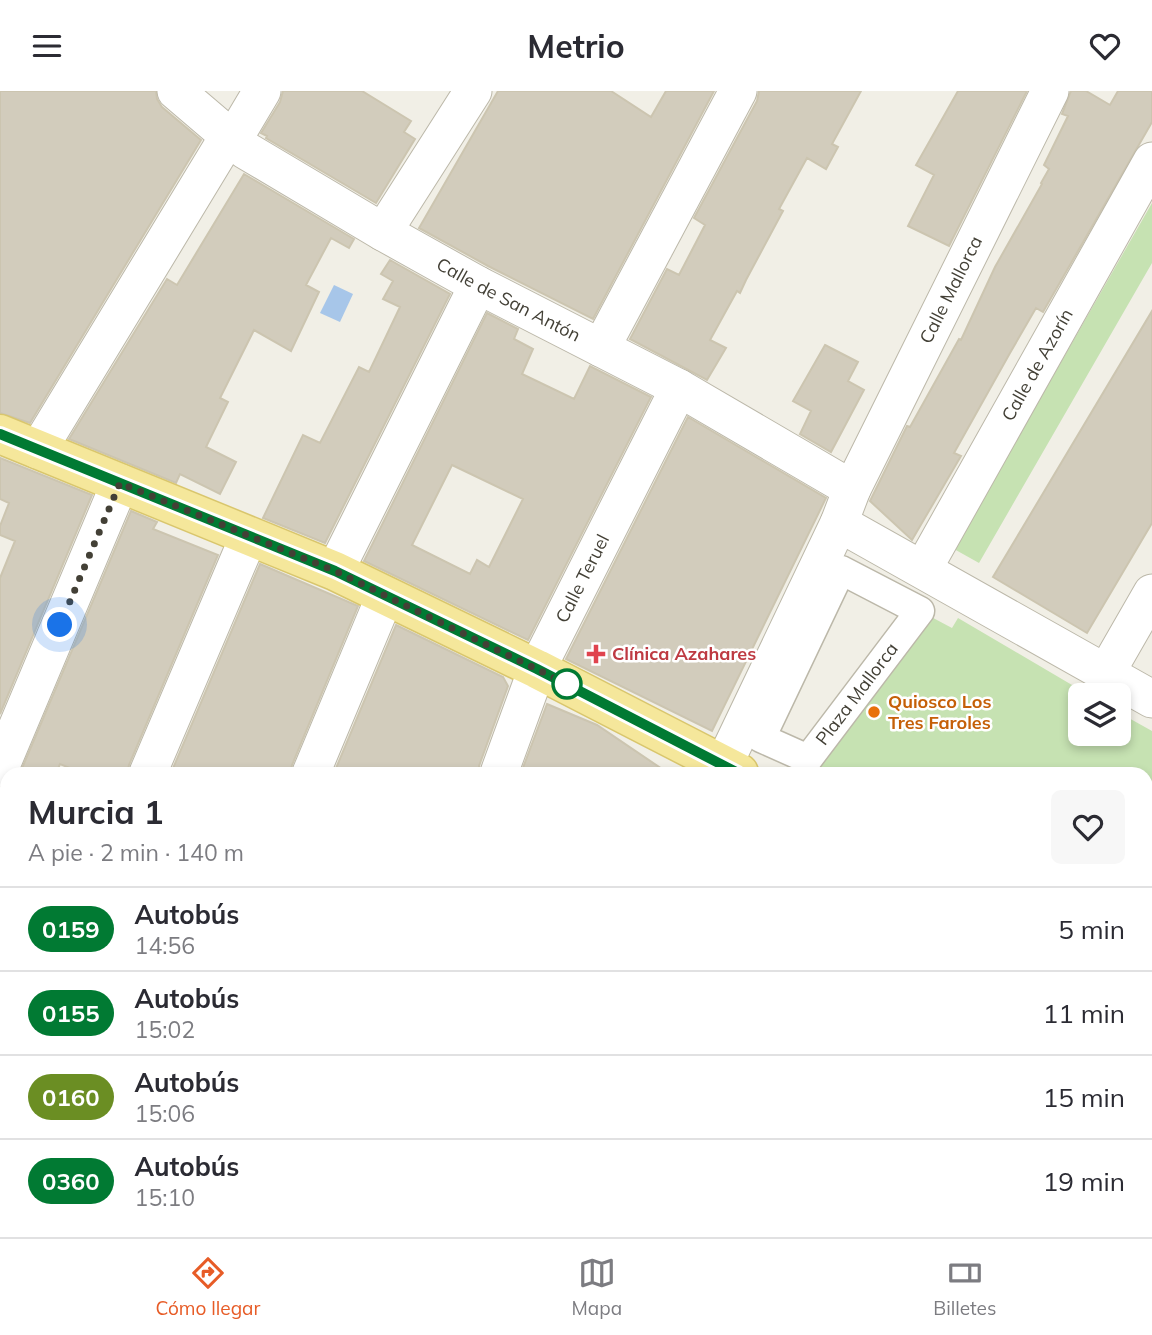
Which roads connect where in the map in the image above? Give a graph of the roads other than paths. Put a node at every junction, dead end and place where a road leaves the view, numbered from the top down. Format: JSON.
{"nodes":[{"id":1,"x":176,"y":91,"type":"edge"},
{"id":2,"x":262,"y":91,"type":"edge"},
{"id":3,"x":473,"y":91,"type":"edge"},
{"id":4,"x":738,"y":91,"type":"edge"},
{"id":5,"x":1050,"y":91,"type":"edge"},
{"id":6,"x":228,"y":137,"type":"junction"},
{"id":7,"x":1152,"y":161,"type":"edge"},
{"id":8,"x":383,"y":232,"type":"junction"},
{"id":9,"x":478,"y":285,"type":"junction"},
{"id":10,"x":601,"y":348,"type":"junction"},
{"id":11,"x":679,"y":388,"type":"junction"},
{"id":12,"x":0,"y":434,"type":"edge"},
{"id":13,"x":38,"y":450,"type":"junction"},
{"id":14,"x":120,"y":483,"type":"junction"},
{"id":15,"x":852,"y":489,"type":"junction"},
{"id":16,"x":839,"y":523,"type":"junction"},
{"id":17,"x":249,"y":536,"type":"junction"},
{"id":18,"x":923,"y":569,"type":"junction"},
{"id":19,"x":841,"y":570,"type":"joint"},
{"id":20,"x":335,"y":571,"type":"junction"},
{"id":21,"x":1152,"y":593,"type":"edge"},
{"id":22,"x":385,"y":596,"type":"junction"},
{"id":23,"x":537,"y":669,"type":"junction"},
{"id":24,"x":1106,"y":673,"type":"junction"},
{"id":25,"x":1152,"y":699,"type":"edge"},
{"id":26,"x":0,"y":767,"type":"edge"},
{"id":27,"x":151,"y":767,"type":"edge"},
{"id":28,"x":314,"y":767,"type":"edge"},
{"id":29,"x":501,"y":767,"type":"edge"},
{"id":30,"x":725,"y":767,"type":"edge"},
{"id":31,"x":732,"y":767,"type":"edge"}],
"edges":[{"from":1,"to":6,"type":"street","name":"Calle de San Antón"},
{"from":2,"to":6,"type":"street"},
{"from":3,"to":8,"type":"street"},
{"from":4,"to":10,"type":"street"},
{"from":5,"to":15,"type":"street","name":"Calle Mallorca"},
{"from":6,"to":8,"type":"street","name":"Calle de San Antón"},
{"from":6,"to":13,"type":"street"},
{"from":7,"to":18,"type":"street","name":"Calle de Azorín"},
{"from":8,"to":9,"type":"street","name":"Calle de San Antón"},
{"from":9,"to":10,"type":"street","name":"Calle de San Antón"},
{"from":9,"to":20,"type":"street"},
{"from":10,"to":11,"type":"street","name":"Calle de San Antón"},
{"from":11,"to":15,"type":"street","name":"Calle de San Antón"},
{"from":11,"to":23,"type":"street","name":"Calle Teruel"},
{"from":12,"to":13,"type":"main road"},
{"from":13,"to":14,"type":"main road"},
{"from":14,"to":17,"type":"main road"},
{"from":14,"to":26,"type":"street"},
{"from":15,"to":16,"type":"street"},
{"from":16,"to":18,"type":"street"},
{"from":16,"to":31,"type":"street"},
{"from":17,"to":20,"type":"main road"},
{"from":17,"to":27,"type":"street"},
{"from":18,"to":24,"type":"street"},
{"from":19,"to":19,"type":"street","name":"Plaza Mallorca"},
{"from":20,"to":22,"type":"main road"},
{"from":21,"to":24,"type":"street"},
{"from":22,"to":23,"type":"main road"},
{"from":22,"to":28,"type":"street"},
{"from":23,"to":29,"type":"street","name":"Calle Teruel"},
{"from":23,"to":30,"type":"main road"},
{"from":24,"to":25,"type":"street"}]}
